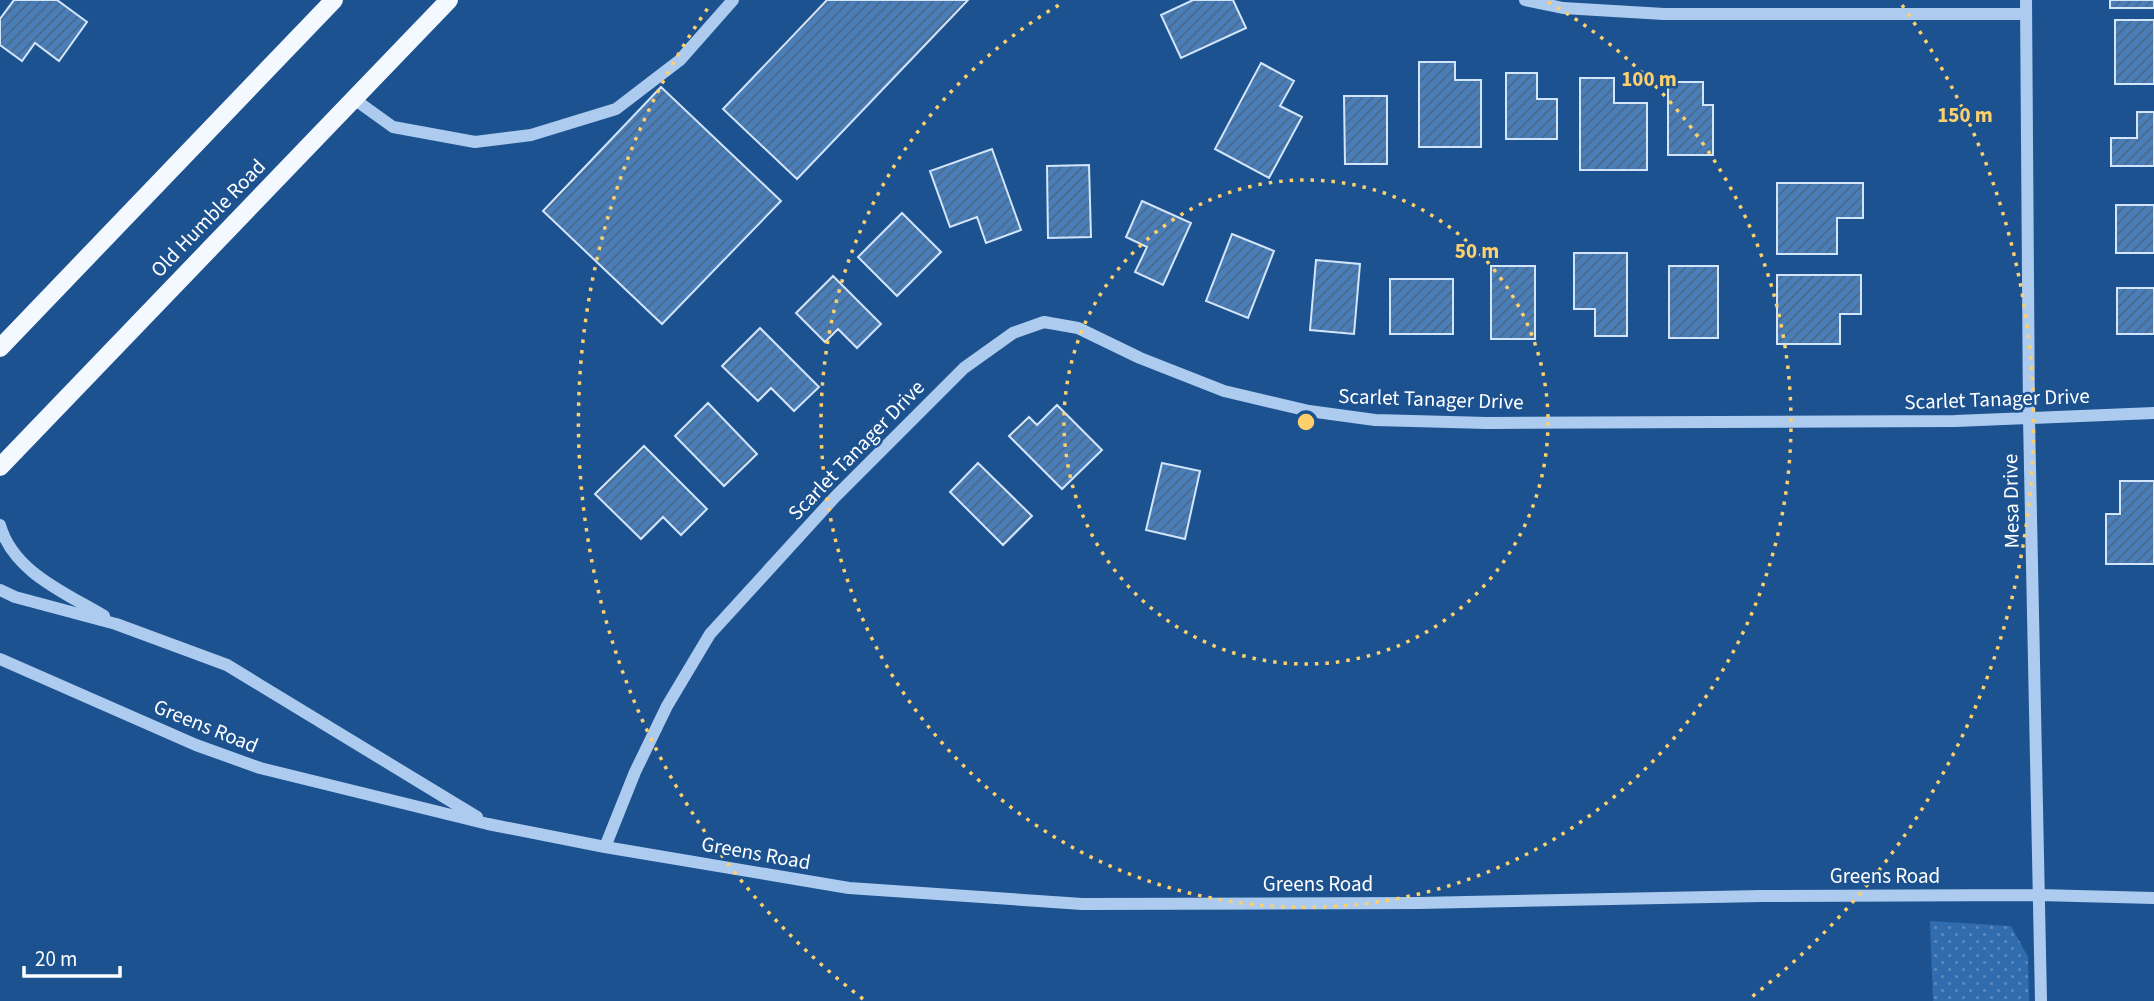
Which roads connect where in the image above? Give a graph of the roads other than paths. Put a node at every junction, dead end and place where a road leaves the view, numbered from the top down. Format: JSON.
{"nodes":[{"id":1,"x":334,"y":0,"type":"edge"},
{"id":2,"x":449,"y":0,"type":"edge"},
{"id":3,"x":733,"y":0,"type":"edge"},
{"id":4,"x":1525,"y":0,"type":"edge"},
{"id":5,"x":2026,"y":0,"type":"edge"},
{"id":6,"x":2026,"y":14,"type":"junction"},
{"id":7,"x":354,"y":99,"type":"junction"},
{"id":8,"x":0,"y":348,"type":"edge"},
{"id":9,"x":2154,"y":413,"type":"edge"},
{"id":10,"x":2029,"y":419,"type":"junction"},
{"id":11,"x":1,"y":468,"type":"edge"},
{"id":12,"x":0,"y":525,"type":"edge"},
{"id":13,"x":0,"y":590,"type":"edge"},
{"id":14,"x":116,"y":624,"type":"junction"},
{"id":15,"x":0,"y":659,"type":"edge"},
{"id":16,"x":488,"y":824,"type":"junction"},
{"id":17,"x":605,"y":847,"type":"junction"},
{"id":18,"x":2039,"y":895,"type":"junction"},
{"id":19,"x":2154,"y":898,"type":"edge"},
{"id":20,"x":2041,"y":1001,"type":"edge"}],
"edges":[{"from":1,"to":8,"type":"main road"},
{"from":2,"to":7,"type":"main road","name":"Old Humble Road"},
{"from":3,"to":7,"type":"street"},
{"from":4,"to":6,"type":"street"},
{"from":5,"to":6,"type":"street","name":"Mesa Drive"},
{"from":6,"to":10,"type":"street","name":"Mesa Drive"},
{"from":7,"to":11,"type":"main road","name":"Old Humble Road"},
{"from":9,"to":10,"type":"street","name":"Scarlet Tanager Drive"},
{"from":10,"to":17,"type":"street","name":"Scarlet Tanager Drive"},
{"from":10,"to":18,"type":"street","name":"Mesa Drive"},
{"from":12,"to":14,"type":"street","name":"Greens Road"},
{"from":13,"to":14,"type":"street","name":"Greens Road"},
{"from":14,"to":16,"type":"street","name":"Greens Road"},
{"from":15,"to":16,"type":"street","name":"Greens Road"},
{"from":16,"to":17,"type":"street","name":"Greens Road"},
{"from":17,"to":18,"type":"street","name":"Greens Road"},
{"from":18,"to":19,"type":"street","name":"Greens Road"},
{"from":18,"to":20,"type":"street","name":"Mesa Drive"}]}
